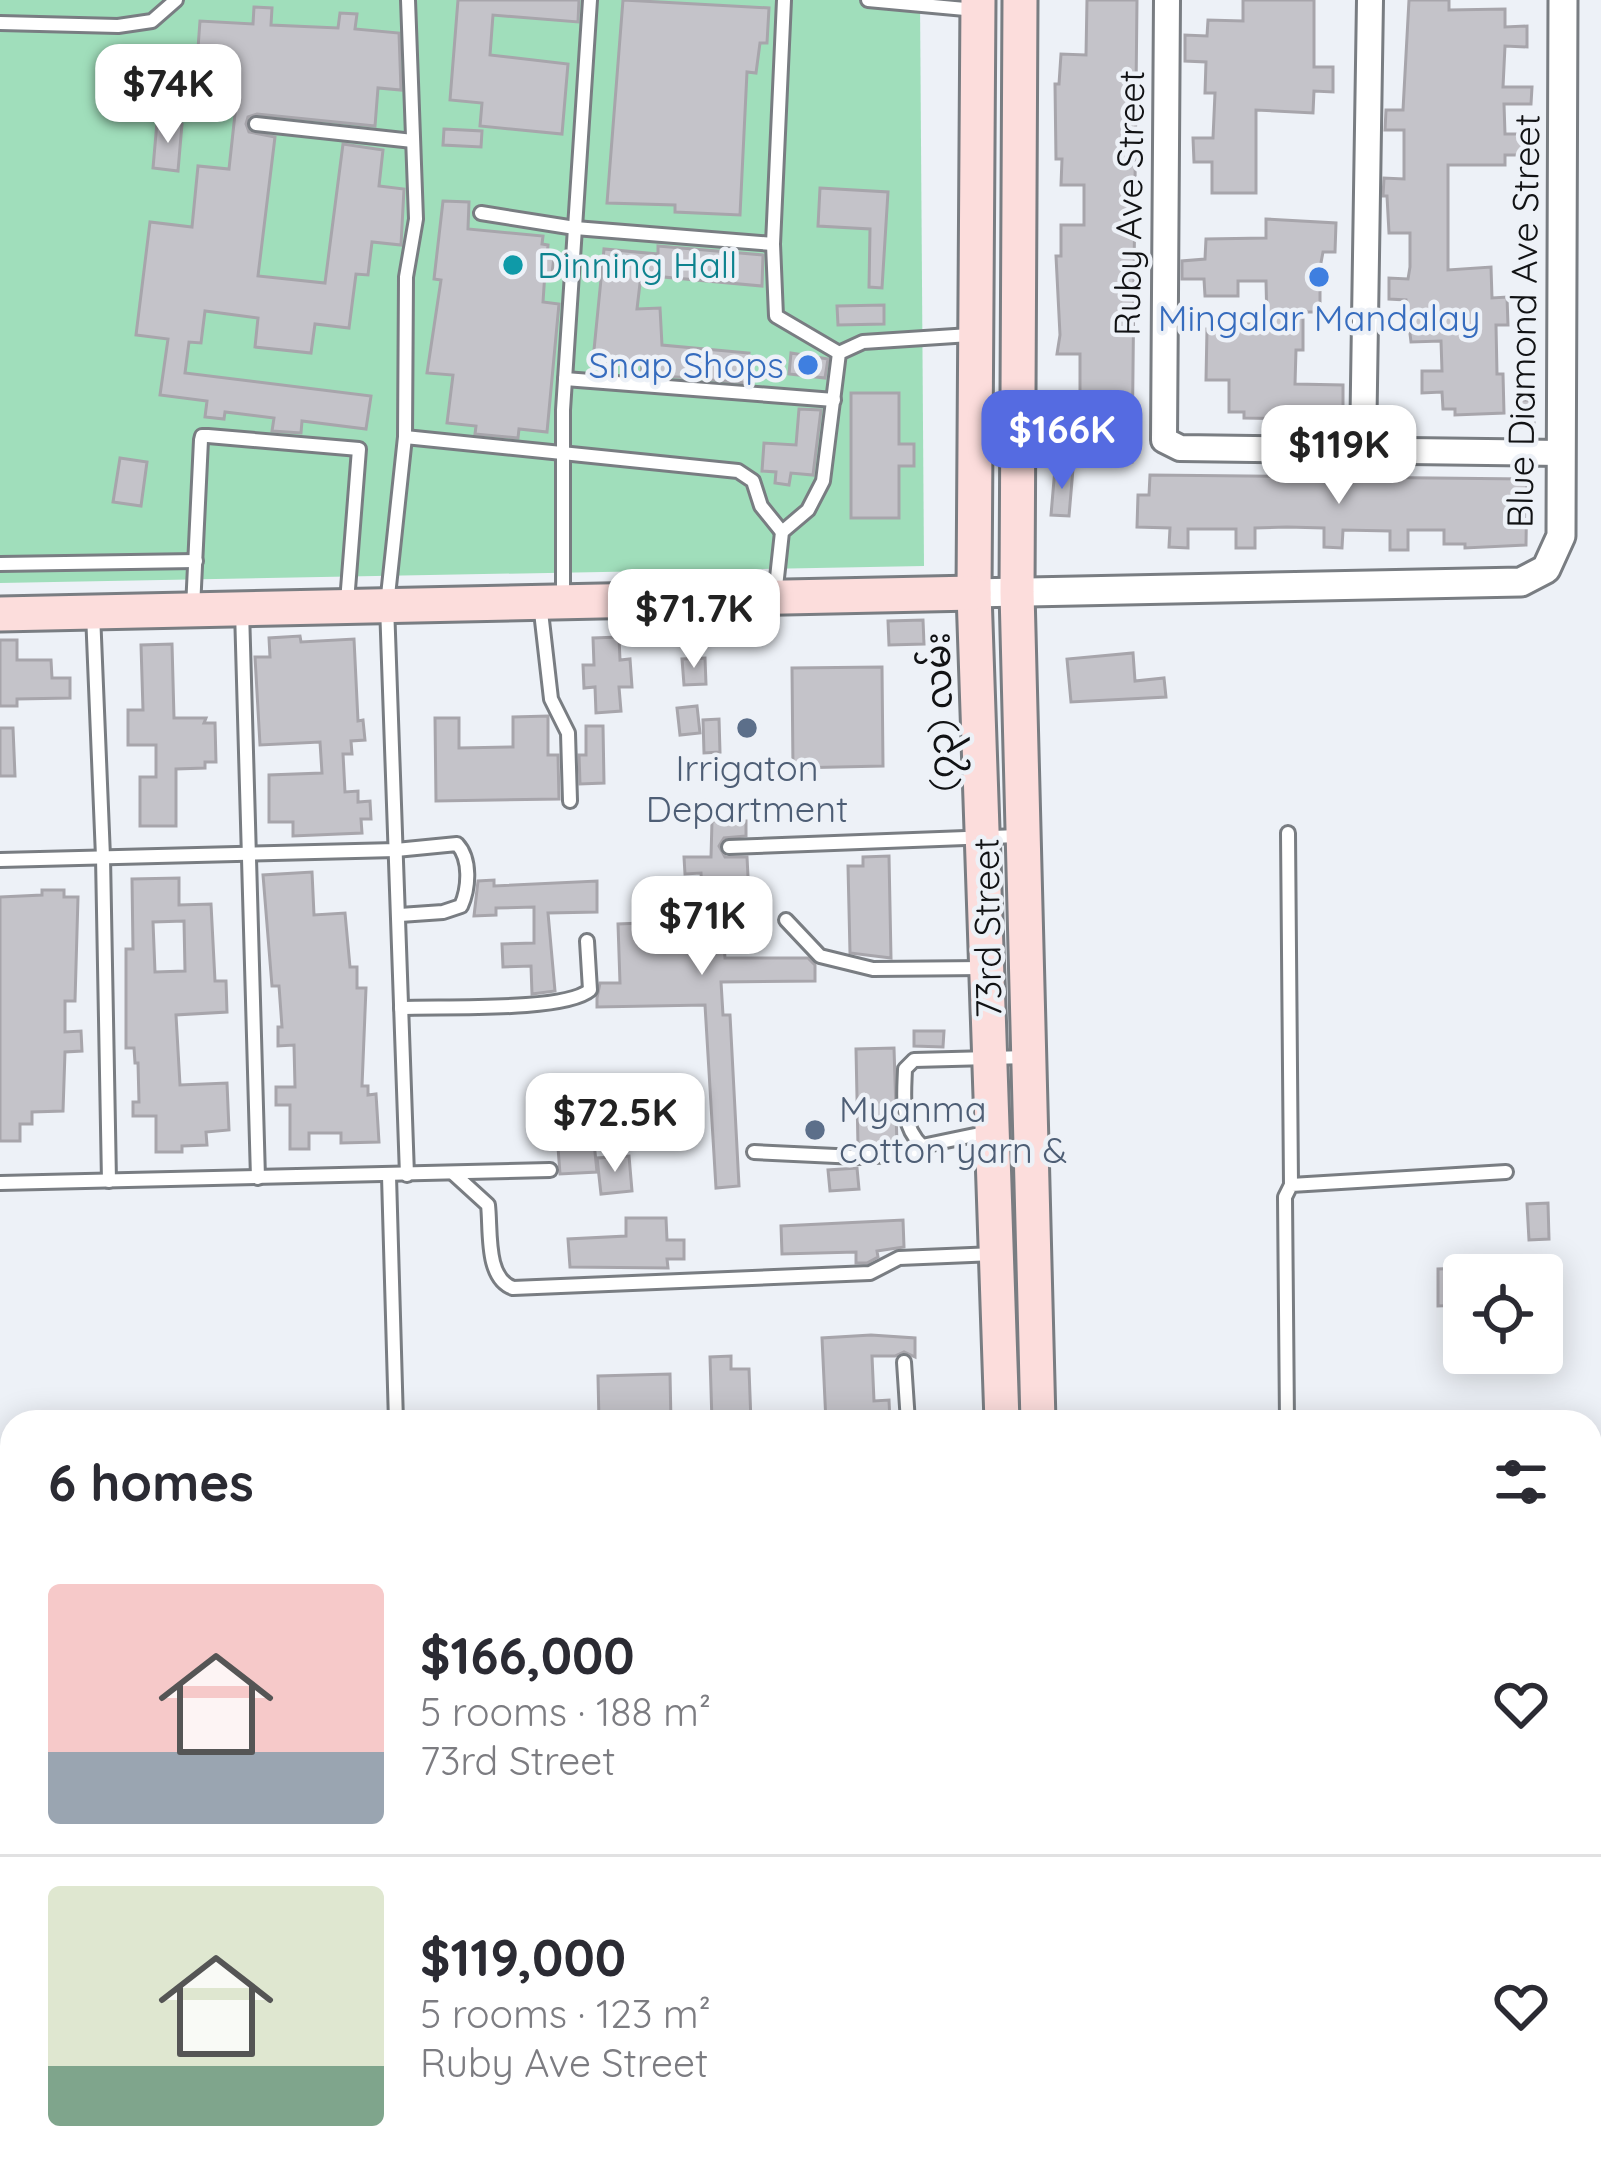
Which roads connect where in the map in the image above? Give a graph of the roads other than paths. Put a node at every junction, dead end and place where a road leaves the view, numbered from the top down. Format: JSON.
{"nodes":[{"id":1,"x":176,"y":0,"type":"edge"},
{"id":2,"x":408,"y":0,"type":"edge"},
{"id":3,"x":590,"y":0,"type":"edge"},
{"id":4,"x":784,"y":0,"type":"edge"},
{"id":5,"x":868,"y":0,"type":"edge"},
{"id":6,"x":1020,"y":0,"type":"edge"},
{"id":7,"x":1167,"y":0,"type":"edge"},
{"id":8,"x":1370,"y":0,"type":"edge"},
{"id":9,"x":1562,"y":0,"type":"edge"},
{"id":10,"x":977,"y":5,"type":"edge"},
{"id":11,"x":0,"y":23,"type":"edge"},
{"id":12,"x":256,"y":124,"type":"dead end"},
{"id":13,"x":413,"y":141,"type":"junction"},
{"id":14,"x":481,"y":213,"type":"dead end"},
{"id":15,"x":575,"y":228,"type":"junction"},
{"id":16,"x":772,"y":244,"type":"junction"},
{"id":17,"x":975,"y":334,"type":"junction"},
{"id":18,"x":1016,"y":334,"type":"junction"},
{"id":19,"x":839,"y":353,"type":"junction"},
{"id":20,"x":565,"y":380,"type":"junction"},
{"id":21,"x":834,"y":400,"type":"junction"},
{"id":22,"x":405,"y":437,"type":"junction"},
{"id":23,"x":1363,"y":449,"type":"junction"},
{"id":24,"x":1559,"y":453,"type":"junction"},
{"id":25,"x":562,"y":455,"type":"junction"},
{"id":26,"x":782,"y":532,"type":"junction"},
{"id":27,"x":196,"y":561,"type":"junction"},
{"id":28,"x":0,"y":565,"type":"edge"},
{"id":29,"x":974,"y":592,"type":"junction"},
{"id":30,"x":1017,"y":592,"type":"junction"},
{"id":31,"x":775,"y":597,"type":"junction"},
{"id":32,"x":552,"y":602,"type":"junction"},
{"id":33,"x":387,"y":605,"type":"junction"},
{"id":34,"x":347,"y":606,"type":"junction"},
{"id":35,"x":242,"y":609,"type":"junction"},
{"id":36,"x":193,"y":610,"type":"junction"},
{"id":37,"x":93,"y":612,"type":"junction"},
{"id":38,"x":0,"y":614,"type":"edge"},
{"id":39,"x":570,"y":801,"type":"dead end"},
{"id":40,"x":1288,"y":833,"type":"dead end"},
{"id":41,"x":1023,"y":836,"type":"junction"},
{"id":42,"x":982,"y":837,"type":"junction"},
{"id":43,"x":728,"y":847,"type":"dead end"},
{"id":44,"x":395,"y":850,"type":"junction"},
{"id":45,"x":248,"y":854,"type":"junction"},
{"id":46,"x":103,"y":857,"type":"junction"},
{"id":47,"x":0,"y":860,"type":"edge"},
{"id":48,"x":400,"y":915,"type":"junction"},
{"id":49,"x":786,"y":920,"type":"dead end"},
{"id":50,"x":587,"y":941,"type":"dead end"},
{"id":51,"x":987,"y":968,"type":"junction"},
{"id":52,"x":401,"y":1008,"type":"junction"},
{"id":53,"x":1029,"y":1057,"type":"junction"},
{"id":54,"x":990,"y":1058,"type":"junction"},
{"id":55,"x":992,"y":1131,"type":"junction"},
{"id":56,"x":922,"y":1146,"type":"junction"},
{"id":57,"x":754,"y":1152,"type":"dead end"},
{"id":58,"x":550,"y":1170,"type":"dead end"},
{"id":59,"x":1506,"y":1172,"type":"dead end"},
{"id":60,"x":454,"y":1174,"type":"junction"},
{"id":61,"x":389,"y":1175,"type":"junction"},
{"id":62,"x":407,"y":1175,"type":"junction"},
{"id":63,"x":259,"y":1178,"type":"junction"},
{"id":64,"x":109,"y":1181,"type":"junction"},
{"id":65,"x":0,"y":1183,"type":"edge"},
{"id":66,"x":1291,"y":1186,"type":"junction"},
{"id":67,"x":996,"y":1254,"type":"junction"},
{"id":68,"x":904,"y":1362,"type":"dead end"},
{"id":69,"x":396,"y":1410,"type":"edge"},
{"id":70,"x":907,"y":1410,"type":"edge"},
{"id":71,"x":1002,"y":1410,"type":"edge"},
{"id":72,"x":1038,"y":1410,"type":"edge"},
{"id":73,"x":1287,"y":1410,"type":"edge"}],
"edges":[{"from":1,"to":11,"type":"lane"},
{"from":2,"to":13,"type":"lane"},
{"from":3,"to":15,"type":"lane"},
{"from":4,"to":16,"type":"lane"},
{"from":5,"to":10,"type":"lane"},
{"from":6,"to":18,"type":"main road","name":"73rd Street"},
{"from":7,"to":23,"type":"street","name":"Ruby Ave Street"},
{"from":8,"to":23,"type":"street"},
{"from":9,"to":24,"type":"street","name":"Blue Diamond Ave Street"},
{"from":10,"to":17,"type":"main road","name":"(၇၃) လမ်း"},
{"from":12,"to":13,"type":"lane"},
{"from":13,"to":22,"type":"lane"},
{"from":14,"to":15,"type":"lane"},
{"from":15,"to":16,"type":"lane"},
{"from":15,"to":20,"type":"lane"},
{"from":16,"to":19,"type":"lane"},
{"from":17,"to":18,"type":"main road"},
{"from":17,"to":19,"type":"lane"},
{"from":17,"to":29,"type":"main road","name":"(၇၃) လမ်း"},
{"from":18,"to":30,"type":"main road","name":"73rd Street"},
{"from":19,"to":21,"type":"lane"},
{"from":20,"to":21,"type":"lane"},
{"from":20,"to":25,"type":"lane"},
{"from":21,"to":26,"type":"lane"},
{"from":22,"to":25,"type":"lane"},
{"from":22,"to":33,"type":"lane"},
{"from":23,"to":24,"type":"street","name":"Ruby Ave Street"},
{"from":24,"to":30,"type":"street","name":"Blue Diamond Ave Street"},
{"from":25,"to":26,"type":"lane"},
{"from":25,"to":32,"type":"lane"},
{"from":26,"to":31,"type":"lane"},
{"from":27,"to":28,"type":"lane"},
{"from":27,"to":34,"type":"lane"},
{"from":27,"to":36,"type":"lane"},
{"from":29,"to":30,"type":"street","name":"Blue Diamond Ave Street"},
{"from":29,"to":31,"type":"main road"},
{"from":29,"to":42,"type":"main road","name":"(၇၃) လမ်း"},
{"from":30,"to":41,"type":"main road","name":"73rd Street"},
{"from":31,"to":32,"type":"main road"},
{"from":32,"to":33,"type":"main road"},
{"from":32,"to":39,"type":"lane"},
{"from":33,"to":34,"type":"main road"},
{"from":33,"to":44,"type":"lane"},
{"from":34,"to":35,"type":"main road"},
{"from":35,"to":36,"type":"main road"},
{"from":35,"to":45,"type":"lane"},
{"from":36,"to":37,"type":"main road"},
{"from":37,"to":38,"type":"main road"},
{"from":37,"to":46,"type":"lane"},
{"from":40,"to":66,"type":"lane"},
{"from":41,"to":42,"type":"lane"},
{"from":41,"to":53,"type":"main road","name":"73rd Street"},
{"from":42,"to":43,"type":"lane"},
{"from":42,"to":51,"type":"main road","name":"(၇၃) လမ်း"},
{"from":44,"to":45,"type":"lane"},
{"from":44,"to":48,"type":"lane"},
{"from":44,"to":48,"type":"lane"},
{"from":45,"to":46,"type":"lane"},
{"from":45,"to":63,"type":"lane"},
{"from":46,"to":47,"type":"lane"},
{"from":46,"to":64,"type":"lane"},
{"from":48,"to":52,"type":"lane"},
{"from":49,"to":51,"type":"lane"},
{"from":50,"to":52,"type":"lane"},
{"from":51,"to":54,"type":"main road","name":"(၇၃) လမ်း"},
{"from":52,"to":62,"type":"lane"},
{"from":53,"to":54,"type":"lane"},
{"from":53,"to":72,"type":"main road","name":"73rd Street"},
{"from":54,"to":55,"type":"main road","name":"(၇၃) လမ်း"},
{"from":54,"to":56,"type":"lane"},
{"from":55,"to":56,"type":"lane"},
{"from":55,"to":67,"type":"main road","name":"(၇၃) လမ်း"},
{"from":56,"to":57,"type":"lane"},
{"from":58,"to":60,"type":"lane"},
{"from":59,"to":66,"type":"lane"},
{"from":60,"to":62,"type":"lane"},
{"from":60,"to":67,"type":"lane"},
{"from":61,"to":62,"type":"lane"},
{"from":61,"to":63,"type":"lane"},
{"from":61,"to":69,"type":"lane"},
{"from":63,"to":64,"type":"lane"},
{"from":64,"to":65,"type":"lane"},
{"from":66,"to":73,"type":"lane"},
{"from":67,"to":71,"type":"main road","name":"(၇၃) လမ်း"},
{"from":68,"to":70,"type":"lane"}]}
